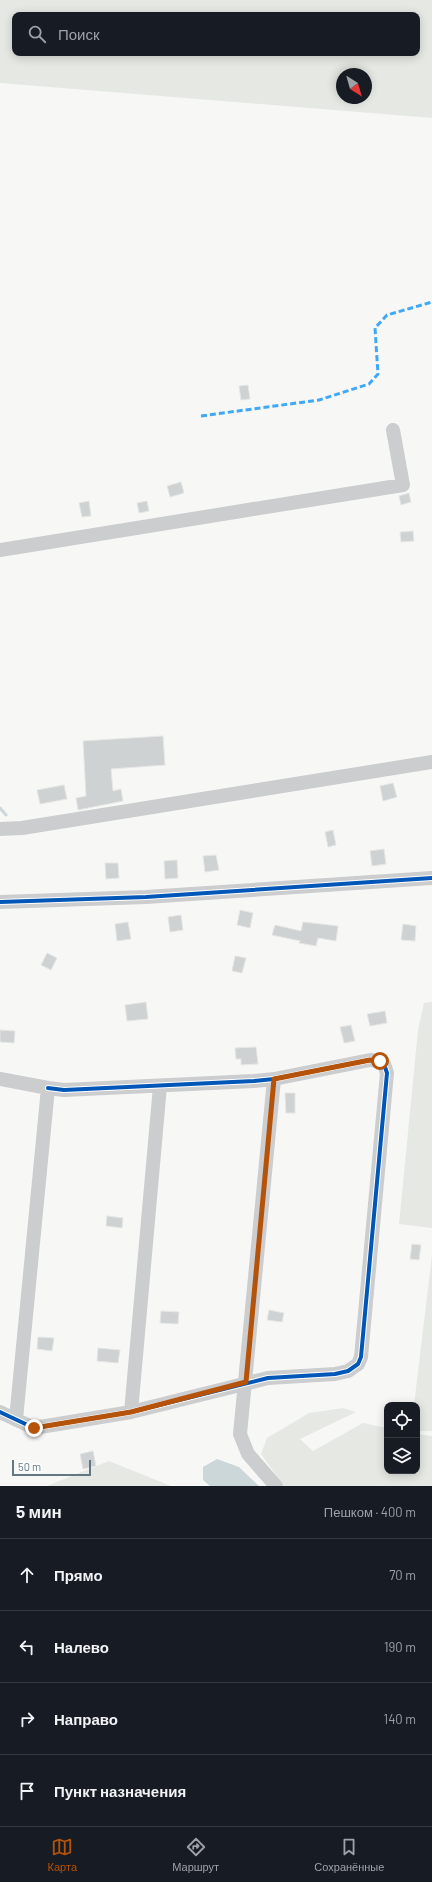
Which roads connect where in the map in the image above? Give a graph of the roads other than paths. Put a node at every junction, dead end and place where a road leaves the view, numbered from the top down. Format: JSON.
{"nodes":[{"id":1,"x":393,"y":430,"type":"dead end"},
{"id":2,"x":0,"y":550,"type":"edge"},
{"id":3,"x":432,"y":762,"type":"edge"},
{"id":4,"x":0,"y":829,"type":"edge"},
{"id":5,"x":432,"y":878,"type":"edge"},
{"id":6,"x":0,"y":902,"type":"edge"},
{"id":7,"x":0,"y":1079,"type":"edge"},
{"id":8,"x":274,"y":1079,"type":"junction"},
{"id":9,"x":160,"y":1086,"type":"junction"},
{"id":10,"x":48,"y":1088,"type":"junction"},
{"id":11,"x":246,"y":1382,"type":"junction"},
{"id":12,"x":0,"y":1412,"type":"edge"},
{"id":13,"x":131,"y":1412,"type":"junction"},
{"id":14,"x":16,"y":1419,"type":"junction"},
{"id":15,"x":276,"y":1486,"type":"edge"}],
"edges":[{"from":1,"to":2,"type":"street"},
{"from":3,"to":4,"type":"street"},
{"from":5,"to":6,"type":"street"},
{"from":7,"to":10,"type":"street"},
{"from":8,"to":9,"type":"street"},
{"from":8,"to":11,"type":"street"},
{"from":8,"to":11,"type":"street"},
{"from":9,"to":10,"type":"street"},
{"from":9,"to":13,"type":"street"},
{"from":10,"to":14,"type":"street"},
{"from":11,"to":13,"type":"street"},
{"from":11,"to":15,"type":"street"},
{"from":12,"to":14,"type":"street"},
{"from":13,"to":14,"type":"street"}]}
